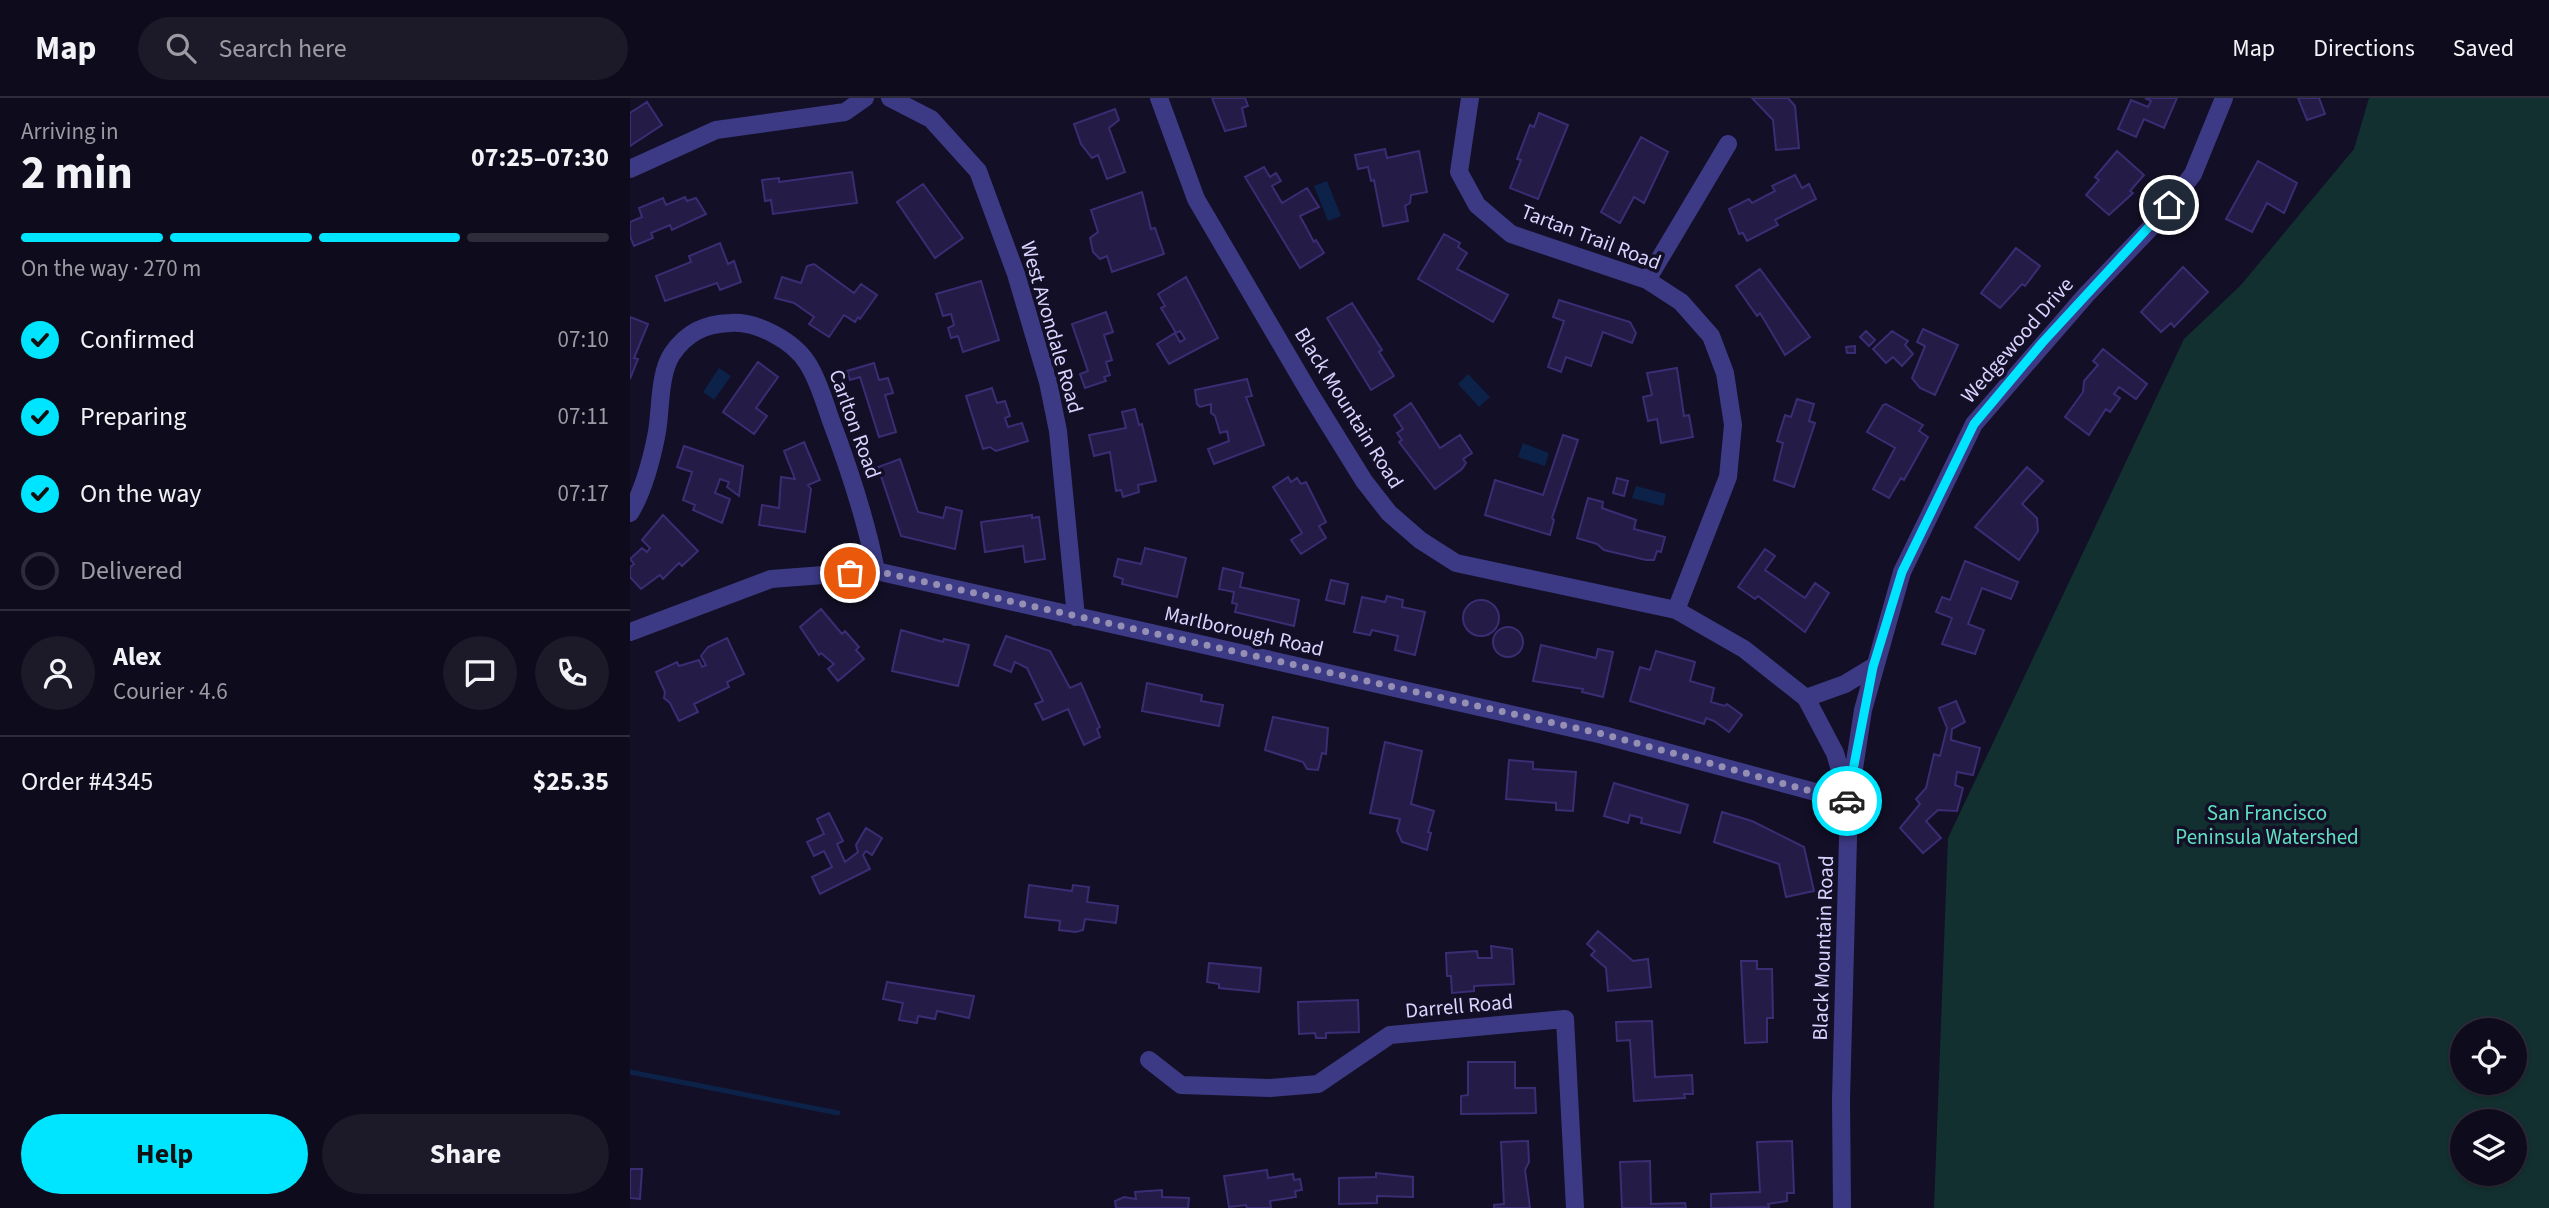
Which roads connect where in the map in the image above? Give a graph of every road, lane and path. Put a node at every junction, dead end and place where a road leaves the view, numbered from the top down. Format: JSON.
{"nodes":[{"id":1,"x":865,"y":98,"type":"edge"},
{"id":2,"x":890,"y":98,"type":"edge"},
{"id":3,"x":1159,"y":98,"type":"edge"},
{"id":4,"x":1470,"y":98,"type":"edge"},
{"id":5,"x":2224,"y":98,"type":"edge"},
{"id":6,"x":1728,"y":144,"type":"dead end"},
{"id":7,"x":630,"y":169,"type":"edge"},
{"id":8,"x":1647,"y":280,"type":"junction"},
{"id":9,"x":630,"y":513,"type":"edge"},
{"id":10,"x":876,"y":571,"type":"junction"},
{"id":11,"x":1676,"y":610,"type":"junction"},
{"id":12,"x":1076,"y":617,"type":"junction"},
{"id":13,"x":630,"y":632,"type":"edge"},
{"id":14,"x":1873,"y":667,"type":"junction"},
{"id":15,"x":1806,"y":698,"type":"junction"},
{"id":16,"x":1849,"y":801,"type":"junction"},
{"id":17,"x":1149,"y":1060,"type":"dead end"},
{"id":18,"x":1575,"y":1208,"type":"edge"},
{"id":19,"x":1842,"y":1208,"type":"edge"}],
"edges":[{"from":1,"to":7,"type":"street"},
{"from":2,"to":12,"type":"street","name":"West Avondale Road"},
{"from":3,"to":11,"type":"street","name":"Black Mountain Road"},
{"from":4,"to":8,"type":"street","name":"Tartan Trail Road"},
{"from":5,"to":14,"type":"street","name":"Wedgewood Drive"},
{"from":6,"to":8,"type":"street"},
{"from":8,"to":11,"type":"street","name":"Tartan Trail Road"},
{"from":9,"to":10,"type":"street","name":"Carlton Road"},
{"from":10,"to":12,"type":"street","name":"Marlborough Road"},
{"from":10,"to":13,"type":"street","name":"Marlborough Road"},
{"from":11,"to":15,"type":"street","name":"Black Mountain Road"},
{"from":12,"to":16,"type":"street","name":"Marlborough Road"},
{"from":14,"to":15,"type":"street"},
{"from":14,"to":16,"type":"street","name":"Wedgewood Drive"},
{"from":15,"to":16,"type":"street","name":"Black Mountain Road"},
{"from":16,"to":19,"type":"street","name":"Black Mountain Road"},
{"from":17,"to":18,"type":"street","name":"Darrell Road"}]}
